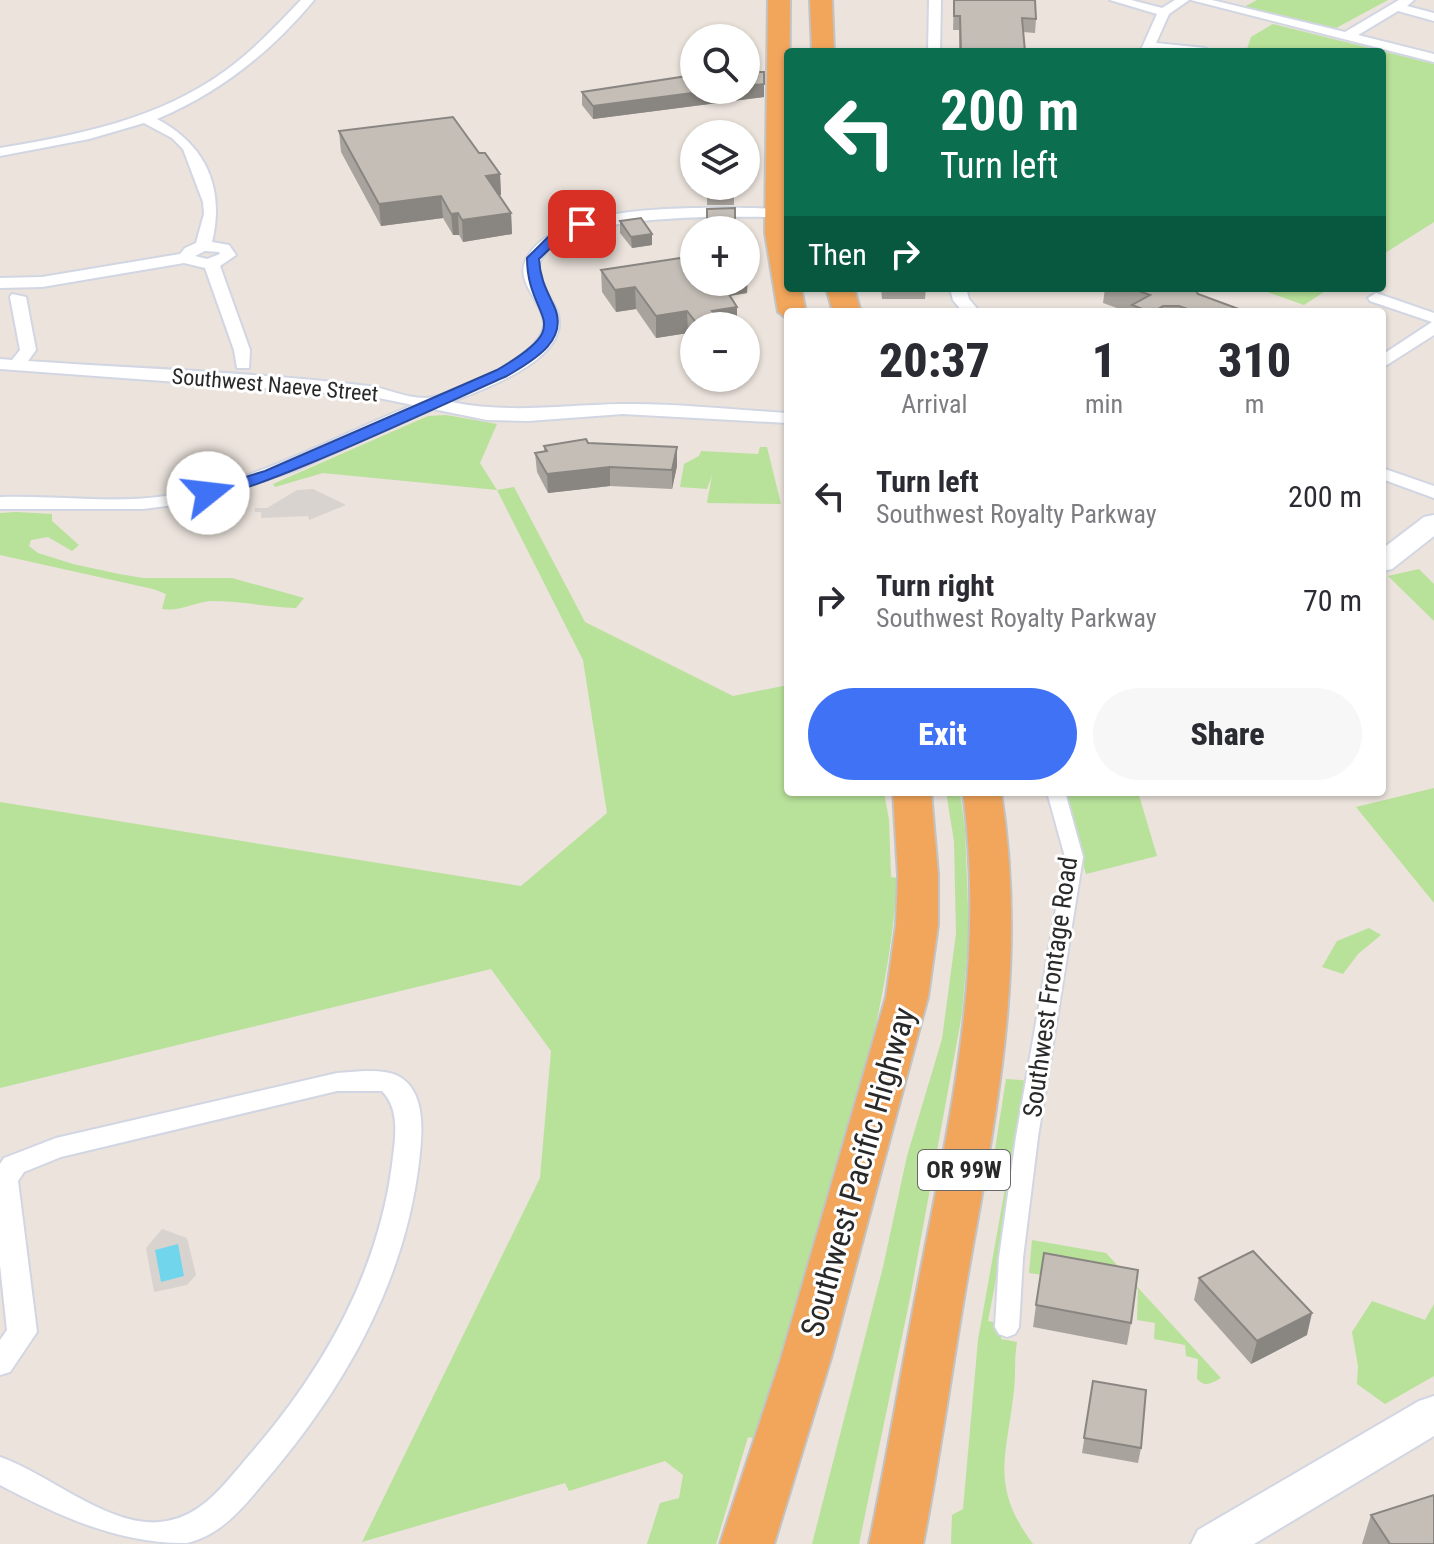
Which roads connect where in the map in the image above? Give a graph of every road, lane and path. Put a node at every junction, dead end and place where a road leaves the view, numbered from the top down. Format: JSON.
{"nodes":[{"id":1,"x":308,"y":0,"type":"edge"},
{"id":2,"x":779,"y":0,"type":"edge"},
{"id":3,"x":821,"y":0,"type":"edge"},
{"id":4,"x":935,"y":0,"type":"edge"},
{"id":5,"x":1116,"y":0,"type":"edge"},
{"id":6,"x":1183,"y":0,"type":"edge"},
{"id":7,"x":1197,"y":0,"type":"edge"},
{"id":8,"x":1402,"y":4,"type":"edge"},
{"id":9,"x":1164,"y":12,"type":"junction"},
{"id":10,"x":1434,"y":17,"type":"edge"},
{"id":11,"x":1346,"y":37,"type":"junction"},
{"id":12,"x":823,"y":48,"type":"edge"},
{"id":13,"x":934,"y":48,"type":"edge"},
{"id":14,"x":1147,"y":48,"type":"edge"},
{"id":15,"x":1434,"y":58,"type":"edge"},
{"id":16,"x":145,"y":118,"type":"junction"},
{"id":17,"x":0,"y":152,"type":"edge"},
{"id":18,"x":777,"y":210,"type":"junction"},
{"id":19,"x":203,"y":246,"type":"junction"},
{"id":20,"x":186,"y":258,"type":"junction"},
{"id":21,"x":211,"y":263,"type":"junction"},
{"id":22,"x":784,"y":277,"type":"edge"},
{"id":23,"x":0,"y":283,"type":"edge"},
{"id":24,"x":18,"y":297,"type":"dead end"},
{"id":25,"x":1376,"y":298,"type":"dead end"},
{"id":26,"x":1434,"y":318,"type":"edge"},
{"id":27,"x":1434,"y":327,"type":"edge"},
{"id":28,"x":1386,"y":360,"type":"edge"},
{"id":29,"x":243,"y":364,"type":"dead end"},
{"id":30,"x":8,"y":365,"type":"edge"},
{"id":31,"x":434,"y":403,"type":"junction"},
{"id":32,"x":784,"y":418,"type":"edge"},
{"id":33,"x":1386,"y":474,"type":"edge"},
{"id":34,"x":1434,"y":492,"type":"edge"},
{"id":35,"x":0,"y":503,"type":"edge"},
{"id":36,"x":1434,"y":523,"type":"edge"},
{"id":37,"x":1386,"y":560,"type":"edge"},
{"id":38,"x":912,"y":796,"type":"edge"},
{"id":39,"x":983,"y":796,"type":"edge"},
{"id":40,"x":1057,"y":796,"type":"edge"},
{"id":41,"x":1007,"y":1327,"type":"dead end"},
{"id":42,"x":0,"y":1363,"type":"edge"},
{"id":43,"x":1434,"y":1414,"type":"edge"},
{"id":44,"x":0,"y":1470,"type":"edge"},
{"id":45,"x":899,"y":1541,"type":"edge"},
{"id":46,"x":747,"y":1544,"type":"edge"},
{"id":47,"x":1214,"y":1544,"type":"edge"}],
"edges":[{"from":1,"to":16,"type":"street"},
{"from":2,"to":18,"type":"highway"},
{"from":3,"to":12,"type":"highway"},
{"from":4,"to":13,"type":"street"},
{"from":5,"to":9,"type":"street"},
{"from":6,"to":9,"type":"street"},
{"from":7,"to":11,"type":"street"},
{"from":8,"to":10,"type":"street"},
{"from":8,"to":11,"type":"street"},
{"from":9,"to":14,"type":"street"},
{"from":11,"to":15,"type":"street"},
{"from":16,"to":17,"type":"street"},
{"from":16,"to":19,"type":"street"},
{"from":18,"to":22,"type":"highway"},
{"from":18,"to":31,"type":"street"},
{"from":19,"to":20,"type":"street"},
{"from":19,"to":21,"type":"street"},
{"from":20,"to":21,"type":"street"},
{"from":20,"to":23,"type":"street"},
{"from":21,"to":29,"type":"street"},
{"from":24,"to":30,"type":"street"},
{"from":25,"to":26,"type":"street"},
{"from":27,"to":28,"type":"street"},
{"from":30,"to":31,"type":"street","name":"Southwest Naeve Street"},
{"from":31,"to":32,"type":"street","name":"Southwest Naeve Street"},
{"from":31,"to":35,"type":"street"},
{"from":33,"to":34,"type":"street"},
{"from":36,"to":37,"type":"main road"},
{"from":38,"to":46,"type":"highway","name":"Southwest Pacific Highway"},
{"from":39,"to":45,"type":"highway","number":"OR 99W"},
{"from":40,"to":41,"type":"street","name":"Southwest Frontage Road"},
{"from":42,"to":44,"type":"street"},
{"from":43,"to":47,"type":"main road"}]}
